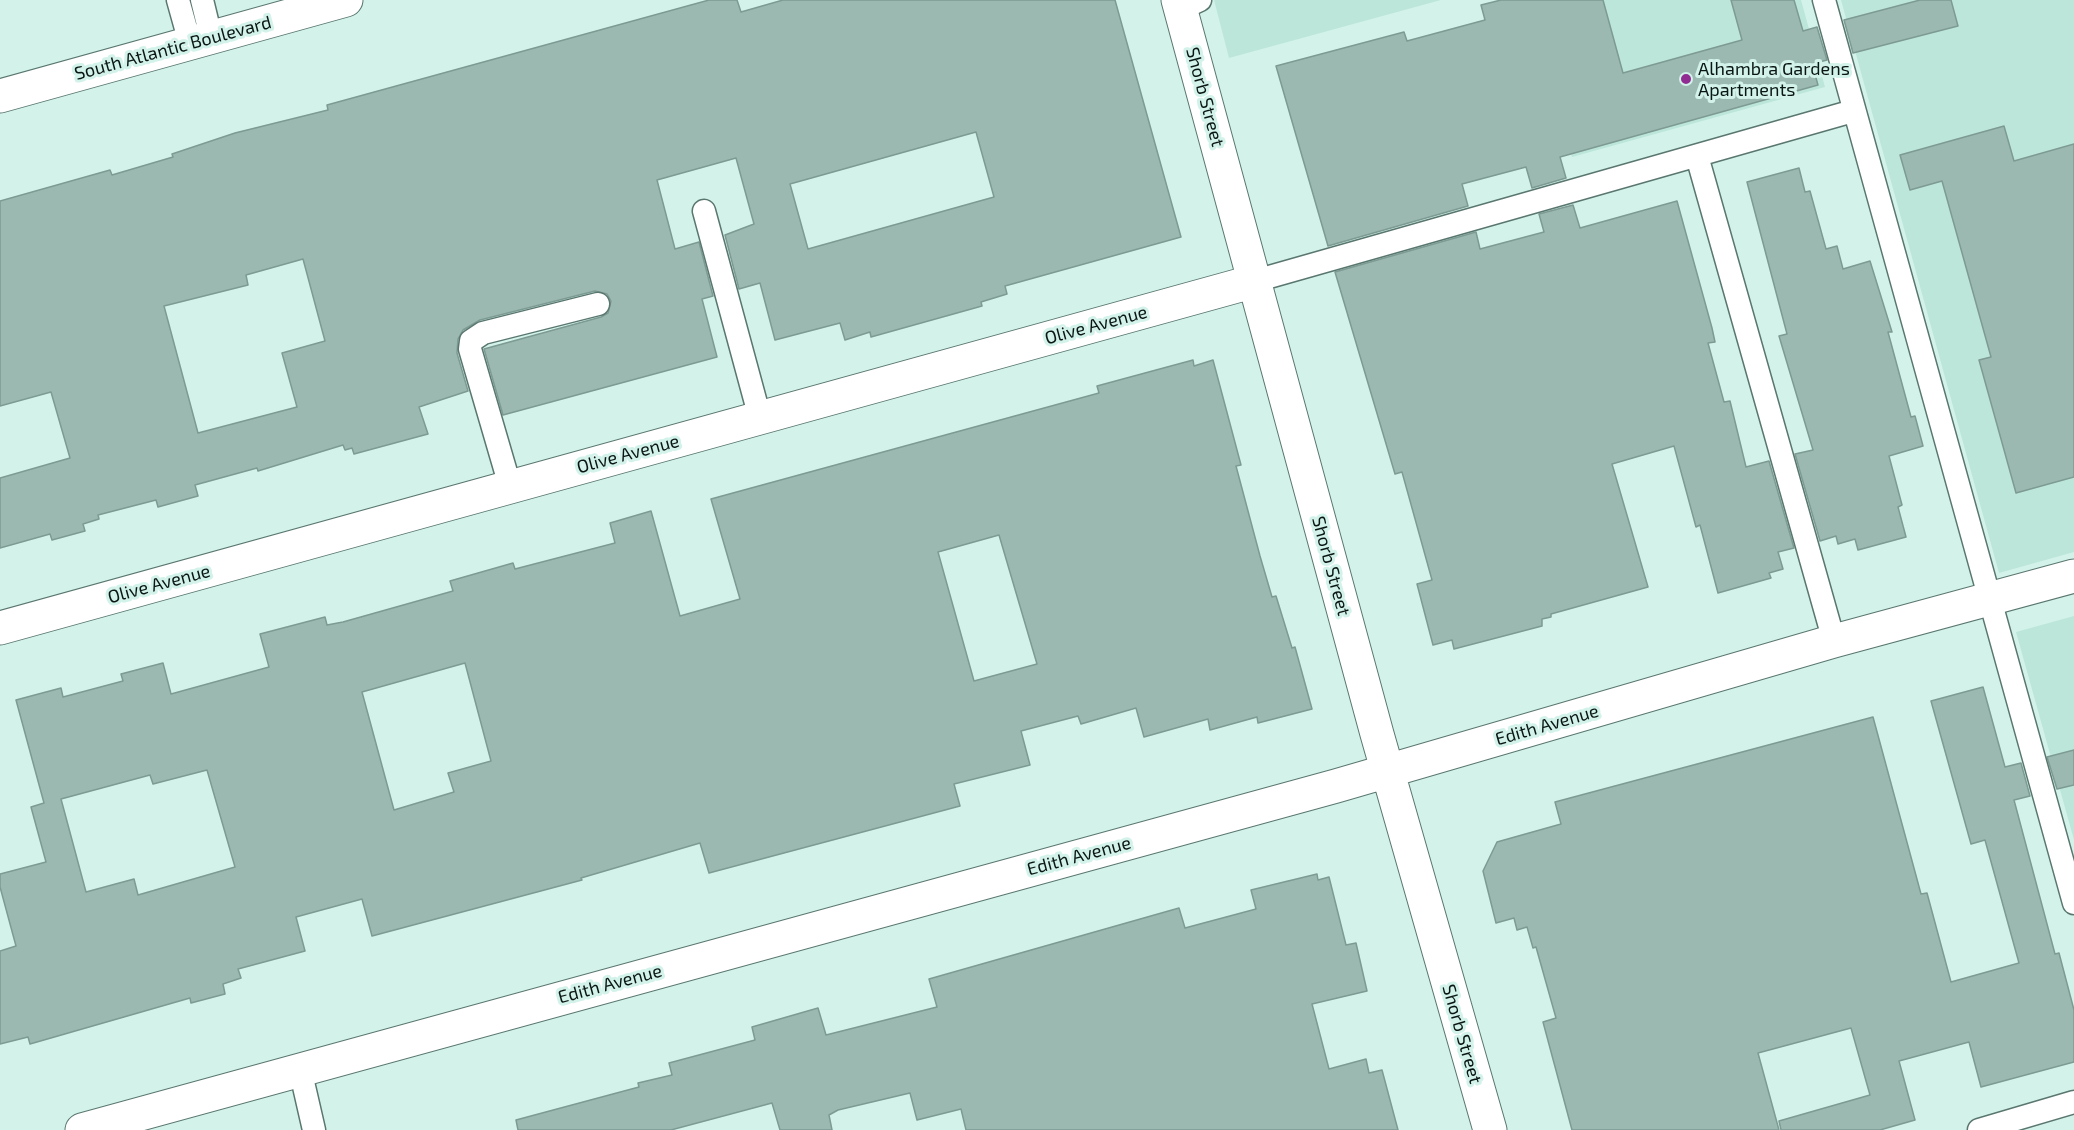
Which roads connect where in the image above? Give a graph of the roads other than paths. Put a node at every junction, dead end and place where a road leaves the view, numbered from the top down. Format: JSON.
{"nodes":[{"id":1,"x":178,"y":0,"type":"edge"},
{"id":2,"x":202,"y":0,"type":"edge"},
{"id":3,"x":346,"y":0,"type":"edge"},
{"id":4,"x":1824,"y":0,"type":"edge"},
{"id":5,"x":1186,"y":3,"type":"edge"},
{"id":6,"x":201,"y":40,"type":"junction"},
{"id":7,"x":0,"y":96,"type":"edge"},
{"id":8,"x":1853,"y":111,"type":"junction"},
{"id":9,"x":1697,"y":156,"type":"junction"},
{"id":10,"x":704,"y":211,"type":"dead end"},
{"id":11,"x":1255,"y":281,"type":"junction"},
{"id":12,"x":598,"y":304,"type":"dead end"},
{"id":13,"x":760,"y":418,"type":"junction"},
{"id":14,"x":510,"y":486,"type":"junction"},
{"id":15,"x":2074,"y":576,"type":"edge"},
{"id":16,"x":1990,"y":598,"type":"junction"},
{"id":17,"x":0,"y":628,"type":"edge"},
{"id":18,"x":1834,"y":640,"type":"junction"},
{"id":19,"x":1387,"y":772,"type":"junction"},
{"id":20,"x":2074,"y":903,"type":"edge"},
{"id":21,"x":300,"y":1069,"type":"junction"},
{"id":22,"x":2074,"y":1102,"type":"edge"},
{"id":23,"x":82,"y":1130,"type":"edge"},
{"id":24,"x":314,"y":1130,"type":"edge"},
{"id":25,"x":1490,"y":1130,"type":"edge"},
{"id":26,"x":1980,"y":1130,"type":"edge"}],
"edges":[{"from":1,"to":6,"type":"lane"},
{"from":2,"to":6,"type":"lane"},
{"from":3,"to":6,"type":"street","name":"South Atlantic Boulevard"},
{"from":4,"to":8,"type":"lane"},
{"from":5,"to":11,"type":"street","name":"Shorb Street"},
{"from":6,"to":7,"type":"street","name":"South Atlantic Boulevard"},
{"from":8,"to":9,"type":"lane"},
{"from":8,"to":16,"type":"lane"},
{"from":9,"to":11,"type":"lane"},
{"from":9,"to":18,"type":"lane"},
{"from":10,"to":13,"type":"lane"},
{"from":11,"to":13,"type":"street","name":"Olive Avenue"},
{"from":11,"to":19,"type":"street","name":"Shorb Street"},
{"from":12,"to":14,"type":"lane"},
{"from":13,"to":14,"type":"street","name":"Olive Avenue"},
{"from":14,"to":17,"type":"street","name":"Olive Avenue"},
{"from":15,"to":16,"type":"street","name":"Edith Avenue"},
{"from":16,"to":18,"type":"street","name":"Edith Avenue"},
{"from":16,"to":20,"type":"lane"},
{"from":18,"to":19,"type":"street","name":"Edith Avenue"},
{"from":19,"to":21,"type":"street","name":"Edith Avenue"},
{"from":19,"to":25,"type":"street","name":"Shorb Street"},
{"from":21,"to":23,"type":"street","name":"Edith Avenue"},
{"from":21,"to":24,"type":"lane"},
{"from":22,"to":26,"type":"lane"}]}
